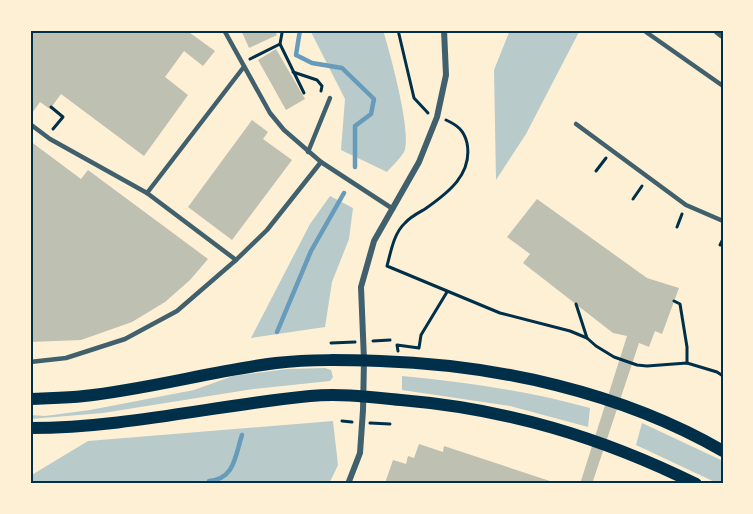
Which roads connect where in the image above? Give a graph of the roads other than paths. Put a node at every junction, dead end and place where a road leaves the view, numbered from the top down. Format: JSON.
{"nodes":[{"id":1,"x":224,"y":30,"type":"edge"},
{"id":2,"x":444,"y":30,"type":"edge"},
{"id":3,"x":647,"y":30,"type":"edge"},
{"id":4,"x":718,"y":30,"type":"edge"},
{"id":5,"x":723,"y":34,"type":"edge"},
{"id":6,"x":243,"y":68,"type":"junction"},
{"id":7,"x":723,"y":86,"type":"edge"},
{"id":8,"x":330,"y":99,"type":"dead end"},
{"id":9,"x":30,"y":124,"type":"edge"},
{"id":10,"x":576,"y":124,"type":"dead end"},
{"id":11,"x":308,"y":152,"type":"junction"},
{"id":12,"x":321,"y":162,"type":"junction"},
{"id":13,"x":147,"y":194,"type":"junction"},
{"id":14,"x":393,"y":209,"type":"junction"},
{"id":15,"x":723,"y":221,"type":"edge"},
{"id":16,"x":236,"y":260,"type":"junction"},
{"id":17,"x":364,"y":360,"type":"junction"},
{"id":18,"x":30,"y":362,"type":"edge"},
{"id":19,"x":363,"y":396,"type":"junction"},
{"id":20,"x":30,"y":399,"type":"edge"},
{"id":21,"x":30,"y":428,"type":"edge"},
{"id":22,"x":723,"y":451,"type":"edge"},
{"id":23,"x":348,"y":484,"type":"edge"},
{"id":24,"x":696,"y":484,"type":"edge"}],
"edges":[{"from":1,"to":6,"type":"lane"},
{"from":2,"to":14,"type":"street"},
{"from":3,"to":7,"type":"lane"},
{"from":4,"to":5,"type":"street"},
{"from":6,"to":11,"type":"lane"},
{"from":6,"to":13,"type":"lane"},
{"from":8,"to":11,"type":"lane"},
{"from":9,"to":13,"type":"lane"},
{"from":10,"to":15,"type":"lane"},
{"from":11,"to":12,"type":"lane"},
{"from":12,"to":14,"type":"lane"},
{"from":12,"to":16,"type":"lane"},
{"from":13,"to":16,"type":"lane"},
{"from":14,"to":17,"type":"street"},
{"from":16,"to":18,"type":"lane"},
{"from":17,"to":19,"type":"street"},
{"from":17,"to":20,"type":"main road"},
{"from":17,"to":22,"type":"main road"},
{"from":19,"to":21,"type":"main road"},
{"from":19,"to":23,"type":"street"},
{"from":19,"to":24,"type":"main road"}]}
